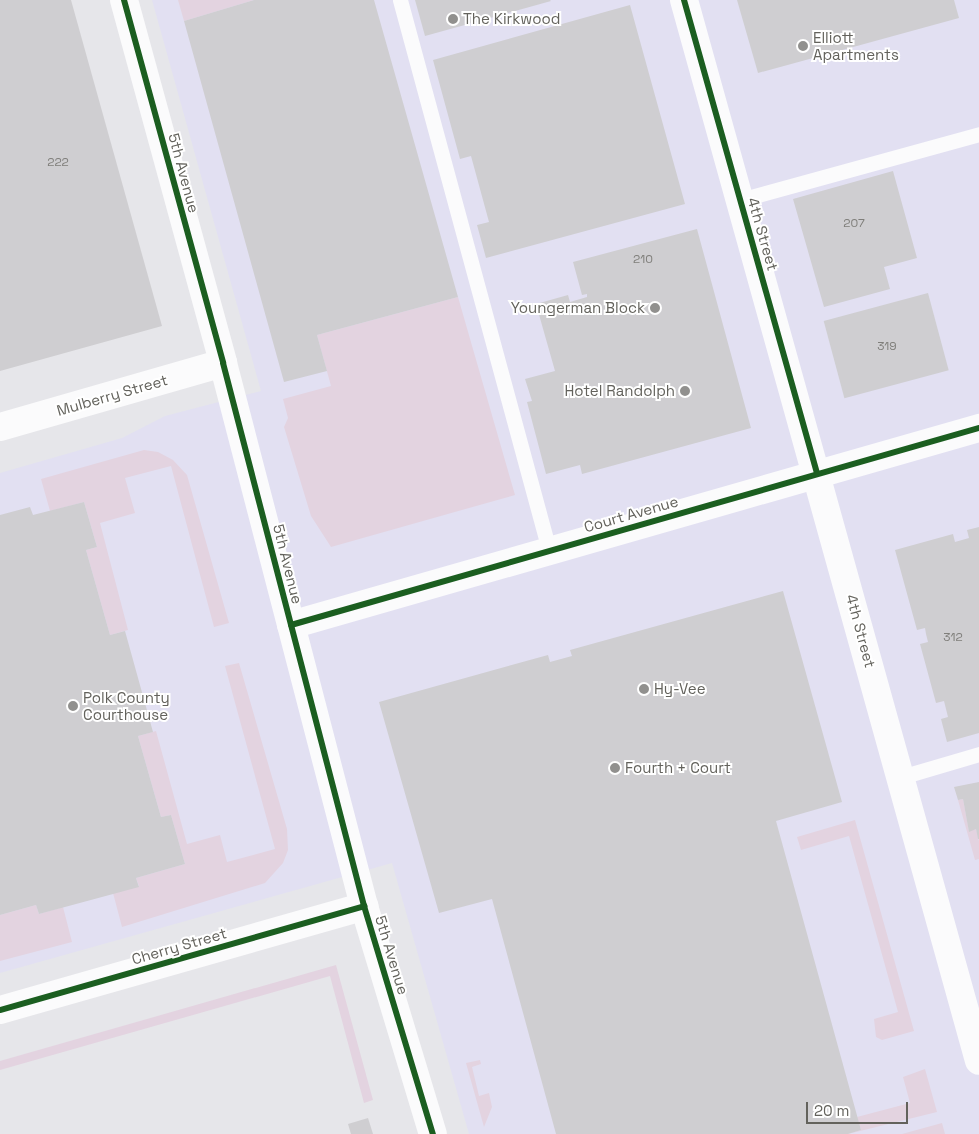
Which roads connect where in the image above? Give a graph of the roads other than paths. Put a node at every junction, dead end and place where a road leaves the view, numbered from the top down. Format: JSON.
{"nodes":[{"id":1,"x":124,"y":0,"type":"edge"},
{"id":2,"x":400,"y":0,"type":"edge"},
{"id":3,"x":684,"y":0,"type":"edge"},
{"id":4,"x":979,"y":134,"type":"edge"},
{"id":5,"x":740,"y":200,"type":"junction"},
{"id":6,"x":223,"y":363,"type":"junction"},
{"id":7,"x":0,"y":427,"type":"edge"},
{"id":8,"x":979,"y":428,"type":"edge"},
{"id":9,"x":817,"y":474,"type":"junction"},
{"id":10,"x":549,"y":550,"type":"junction"},
{"id":11,"x":291,"y":625,"type":"junction"},
{"id":12,"x":979,"y":754,"type":"edge"},
{"id":13,"x":901,"y":777,"type":"junction"},
{"id":14,"x":364,"y":906,"type":"junction"},
{"id":15,"x":0,"y":1010,"type":"edge"},
{"id":16,"x":979,"y":1061,"type":"edge"},
{"id":17,"x":433,"y":1134,"type":"edge"}],
"edges":[{"from":1,"to":6,"type":"street","name":"5th Avenue"},
{"from":2,"to":10,"type":"lane"},
{"from":3,"to":5,"type":"street","name":"4th Street"},
{"from":4,"to":5,"type":"lane"},
{"from":5,"to":9,"type":"street","name":"4th Street"},
{"from":6,"to":7,"type":"street","name":"Mulberry Street"},
{"from":6,"to":11,"type":"street","name":"5th Avenue"},
{"from":8,"to":9,"type":"street","name":"Court Avenue"},
{"from":9,"to":10,"type":"street","name":"Court Avenue"},
{"from":9,"to":13,"type":"street","name":"4th Street"},
{"from":10,"to":11,"type":"street","name":"Court Avenue"},
{"from":11,"to":14,"type":"street","name":"5th Avenue"},
{"from":12,"to":13,"type":"lane"},
{"from":13,"to":16,"type":"street","name":"4th Street"},
{"from":14,"to":15,"type":"street","name":"Cherry Street"},
{"from":14,"to":17,"type":"street","name":"5th Avenue"}]}
